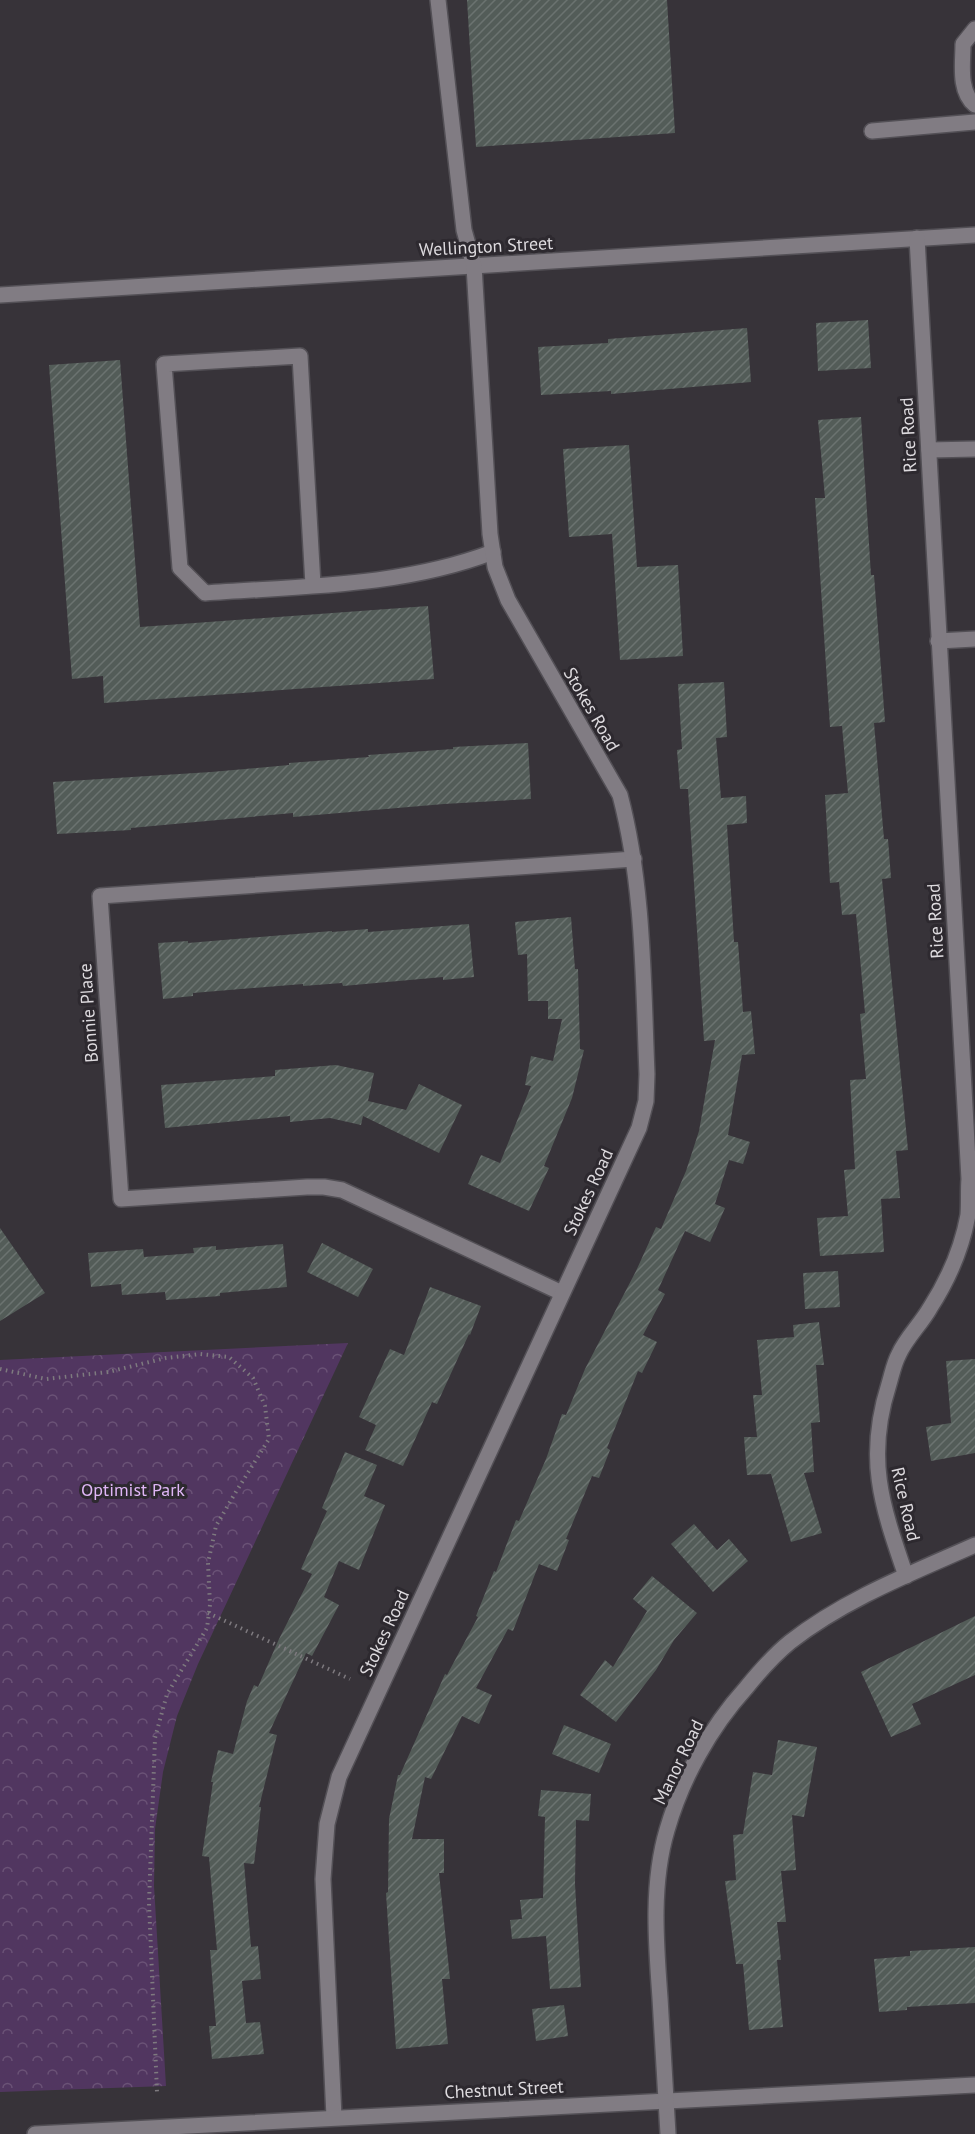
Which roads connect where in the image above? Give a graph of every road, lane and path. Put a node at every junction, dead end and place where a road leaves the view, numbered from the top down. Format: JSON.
{"nodes":[{"id":1,"x":438,"y":0,"type":"edge"},
{"id":2,"x":975,"y":29,"type":"edge"},
{"id":3,"x":975,"y":105,"type":"edge"},
{"id":4,"x":975,"y":122,"type":"edge"},
{"id":5,"x":872,"y":131,"type":"dead end"},
{"id":6,"x":975,"y":235,"type":"edge"},
{"id":7,"x":917,"y":238,"type":"junction"},
{"id":8,"x":474,"y":266,"type":"junction"},
{"id":9,"x":0,"y":295,"type":"edge"},
{"id":10,"x":975,"y":449,"type":"edge"},
{"id":11,"x":929,"y":450,"type":"junction"},
{"id":12,"x":493,"y":552,"type":"junction"},
{"id":13,"x":313,"y":585,"type":"junction"},
{"id":14,"x":975,"y":639,"type":"edge"},
{"id":15,"x":938,"y":641,"type":"junction"},
{"id":16,"x":634,"y":859,"type":"junction"},
{"id":17,"x":967,"y":1006,"type":"edge"},
{"id":18,"x":562,"y":1293,"type":"junction"},
{"id":19,"x":0,"y":1370,"type":"edge"},
{"id":20,"x":975,"y":1545,"type":"edge"},
{"id":21,"x":906,"y":1576,"type":"junction"},
{"id":22,"x":208,"y":1613,"type":"junction"},
{"id":23,"x":350,"y":1679,"type":"dead end"},
{"id":24,"x":975,"y":2085,"type":"edge"},
{"id":25,"x":157,"y":2092,"type":"dead end"},
{"id":26,"x":666,"y":2100,"type":"junction"},
{"id":27,"x":334,"y":2117,"type":"junction"},
{"id":28,"x":35,"y":2134,"type":"edge"},
{"id":29,"x":668,"y":2134,"type":"edge"}],
"edges":[{"from":1,"to":8,"type":"street","name":"Stokes Road"},
{"from":2,"to":3,"type":"street"},
{"from":4,"to":5,"type":"street"},
{"from":6,"to":7,"type":"street","name":"Wellington Street"},
{"from":7,"to":8,"type":"street","name":"Wellington Street"},
{"from":7,"to":11,"type":"street","name":"Rice Road"},
{"from":8,"to":9,"type":"street","name":"Wellington Street"},
{"from":8,"to":12,"type":"street","name":"Stokes Road"},
{"from":10,"to":11,"type":"street"},
{"from":11,"to":15,"type":"street","name":"Rice Road"},
{"from":12,"to":13,"type":"street"},
{"from":12,"to":16,"type":"street","name":"Stokes Road"},
{"from":13,"to":13,"type":"street"},
{"from":14,"to":15,"type":"street"},
{"from":15,"to":17,"type":"street","name":"Rice Road"},
{"from":16,"to":18,"type":"street","name":"Stokes Road"},
{"from":16,"to":18,"type":"street","name":"Bonnie Place"},
{"from":17,"to":21,"type":"street","name":"Rice Road"},
{"from":18,"to":27,"type":"street","name":"Stokes Road"},
{"from":19,"to":22,"type":"path"},
{"from":20,"to":21,"type":"street","name":"Manor Road"},
{"from":21,"to":26,"type":"street","name":"Manor Road"},
{"from":22,"to":23,"type":"path"},
{"from":22,"to":25,"type":"path"},
{"from":24,"to":26,"type":"street","name":"Chestnut Street"},
{"from":26,"to":27,"type":"street","name":"Chestnut Street"},
{"from":26,"to":29,"type":"street","name":"Manor Road"},
{"from":27,"to":28,"type":"street","name":"Chestnut Street"}]}
